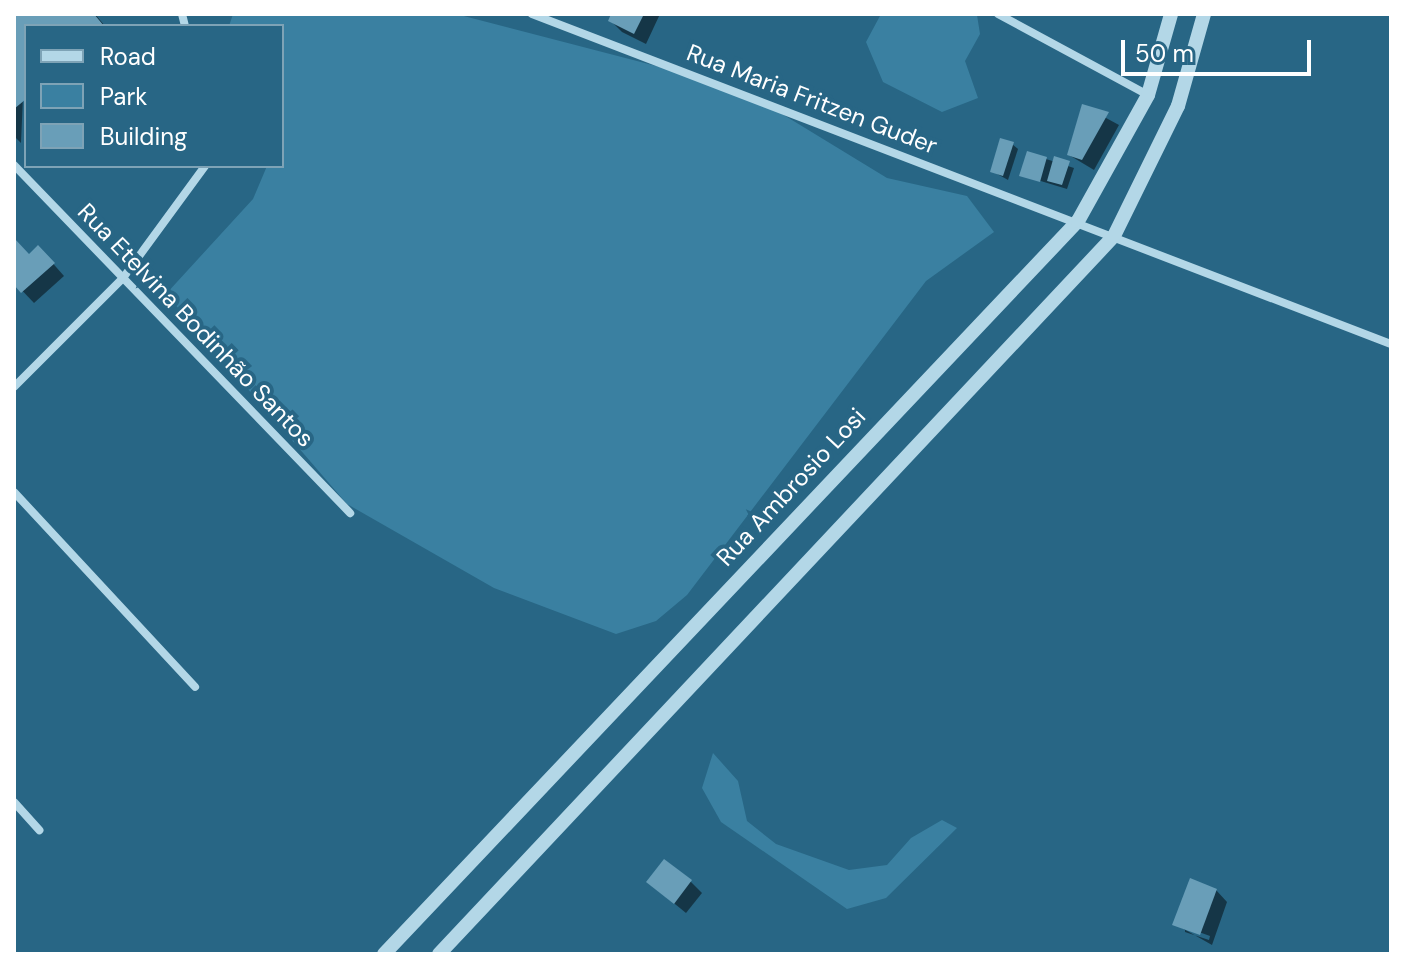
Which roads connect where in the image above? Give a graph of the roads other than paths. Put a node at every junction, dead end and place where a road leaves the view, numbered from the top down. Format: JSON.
{"nodes":[{"id":1,"x":532,"y":14,"type":"edge"},
{"id":2,"x":572,"y":14,"type":"edge"},
{"id":3,"x":998,"y":14,"type":"edge"},
{"id":4,"x":1171,"y":14,"type":"edge"},
{"id":5,"x":1204,"y":14,"type":"edge"},
{"id":6,"x":566,"y":26,"type":"junction"},
{"id":7,"x":1148,"y":95,"type":"junction"},
{"id":8,"x":14,"y":165,"type":"edge"},
{"id":9,"x":204,"y":168,"type":"edge"},
{"id":10,"x":1078,"y":221,"type":"junction"},
{"id":11,"x":1114,"y":236,"type":"junction"},
{"id":12,"x":123,"y":278,"type":"junction"},
{"id":13,"x":1391,"y":344,"type":"edge"},
{"id":14,"x":14,"y":387,"type":"edge"},
{"id":15,"x":14,"y":492,"type":"edge"},
{"id":16,"x":350,"y":513,"type":"dead end"},
{"id":17,"x":195,"y":687,"type":"dead end"},
{"id":18,"x":14,"y":802,"type":"edge"},
{"id":19,"x":39,"y":830,"type":"dead end"},
{"id":20,"x":384,"y":954,"type":"edge"},
{"id":21,"x":439,"y":954,"type":"edge"}],
"edges":[{"from":1,"to":6,"type":"street","name":"Rua Maria Fritzen Guder"},
{"from":2,"to":6,"type":"street"},
{"from":3,"to":7,"type":"street"},
{"from":4,"to":7,"type":"street","name":"Rua Ambrosio Losi"},
{"from":5,"to":11,"type":"street"},
{"from":6,"to":10,"type":"street","name":"Rua Maria Fritzen Guder"},
{"from":7,"to":10,"type":"street","name":"Rua Ambrosio Losi"},
{"from":8,"to":12,"type":"street","name":"Rua Etelvina Bodinhão Santos"},
{"from":9,"to":12,"type":"street"},
{"from":10,"to":11,"type":"street","name":"Rua Maria Fritzen Guder"},
{"from":10,"to":20,"type":"street","name":"Rua Ambrosio Losi"},
{"from":11,"to":13,"type":"street","name":"Rua Maria Fritzen Guder"},
{"from":11,"to":21,"type":"street"},
{"from":12,"to":14,"type":"street"},
{"from":12,"to":16,"type":"street","name":"Rua Etelvina Bodinhão Santos"},
{"from":15,"to":17,"type":"street"},
{"from":18,"to":19,"type":"street"}]}
